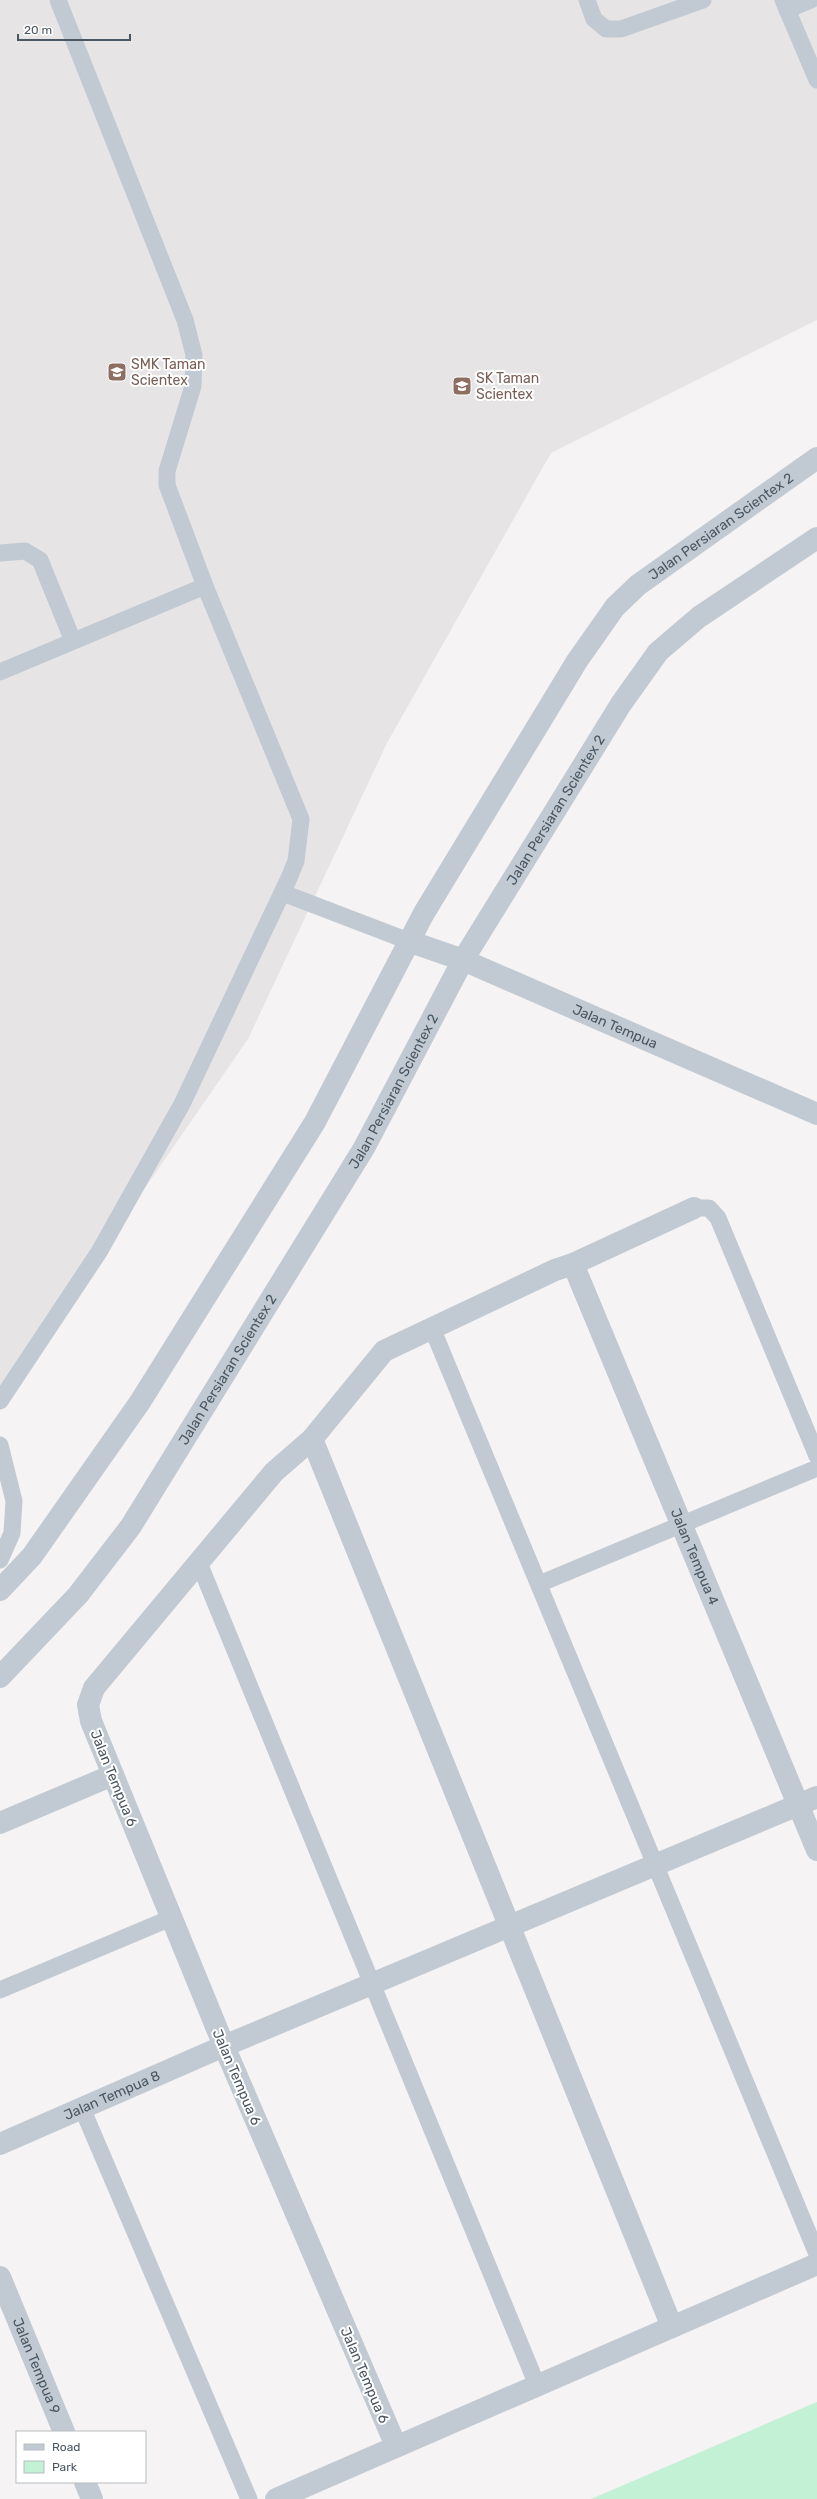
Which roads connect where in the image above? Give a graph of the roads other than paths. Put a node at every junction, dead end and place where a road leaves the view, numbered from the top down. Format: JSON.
{"nodes":[{"id":1,"x":58,"y":0,"type":"edge"},
{"id":2,"x":587,"y":0,"type":"edge"},
{"id":3,"x":703,"y":0,"type":"edge"},
{"id":4,"x":811,"y":0,"type":"edge"},
{"id":5,"x":785,"y":5,"type":"edge"},
{"id":6,"x":817,"y":80,"type":"edge"},
{"id":7,"x":817,"y":458,"type":"edge"},
{"id":8,"x":817,"y":538,"type":"edge"},
{"id":9,"x":0,"y":553,"type":"edge"},
{"id":10,"x":205,"y":586,"type":"junction"},
{"id":11,"x":73,"y":641,"type":"junction"},
{"id":12,"x":0,"y":672,"type":"edge"},
{"id":13,"x":283,"y":893,"type":"junction"},
{"id":14,"x":411,"y":942,"type":"junction"},
{"id":15,"x":464,"y":960,"type":"junction"},
{"id":16,"x":817,"y":1114,"type":"edge"},
{"id":17,"x":694,"y":1208,"type":"joint"},
{"id":18,"x":573,"y":1264,"type":"junction"},
{"id":19,"x":432,"y":1328,"type":"junction"},
{"id":20,"x":0,"y":1401,"type":"edge"},
{"id":21,"x":312,"y":1439,"type":"junction"},
{"id":22,"x":0,"y":1445,"type":"edge"},
{"id":23,"x":817,"y":1456,"type":"edge"},
{"id":24,"x":817,"y":1468,"type":"edge"},
{"id":25,"x":682,"y":1524,"type":"junction"},
{"id":26,"x":0,"y":1560,"type":"edge"},
{"id":27,"x":198,"y":1563,"type":"junction"},
{"id":28,"x":539,"y":1584,"type":"junction"},
{"id":29,"x":0,"y":1590,"type":"edge"},
{"id":30,"x":0,"y":1678,"type":"edge"},
{"id":31,"x":113,"y":1775,"type":"junction"},
{"id":32,"x":808,"y":1800,"type":"edge"},
{"id":33,"x":0,"y":1823,"type":"edge"},
{"id":34,"x":817,"y":1850,"type":"edge"},
{"id":35,"x":657,"y":1865,"type":"junction"},
{"id":36,"x":171,"y":1918,"type":"junction"},
{"id":37,"x":509,"y":1927,"type":"junction"},
{"id":38,"x":371,"y":1985,"type":"junction"},
{"id":39,"x":0,"y":1990,"type":"edge"},
{"id":40,"x":224,"y":2046,"type":"junction"},
{"id":41,"x":82,"y":2108,"type":"junction"},
{"id":42,"x":0,"y":2144,"type":"edge"},
{"id":43,"x":817,"y":2254,"type":"edge"},
{"id":44,"x":817,"y":2264,"type":"edge"},
{"id":45,"x":0,"y":2276,"type":"edge"},
{"id":46,"x":672,"y":2327,"type":"junction"},
{"id":47,"x":537,"y":2386,"type":"junction"},
{"id":48,"x":64,"y":2431,"type":"edge"},
{"id":49,"x":396,"y":2446,"type":"junction"},
{"id":50,"x":85,"y":2483,"type":"edge"},
{"id":51,"x":92,"y":2499,"type":"edge"},
{"id":52,"x":249,"y":2499,"type":"edge"},
{"id":53,"x":276,"y":2499,"type":"edge"}],
"edges":[{"from":1,"to":10,"type":"lane"},
{"from":2,"to":3,"type":"lane"},
{"from":4,"to":5,"type":"lane"},
{"from":5,"to":6,"type":"lane"},
{"from":7,"to":14,"type":"street","name":"Jalan Persiaran Scientex 2"},
{"from":8,"to":15,"type":"street","name":"Jalan Persiaran Scientex 2"},
{"from":9,"to":11,"type":"lane"},
{"from":10,"to":11,"type":"lane"},
{"from":10,"to":13,"type":"lane"},
{"from":11,"to":12,"type":"lane"},
{"from":13,"to":14,"type":"lane"},
{"from":13,"to":20,"type":"lane"},
{"from":14,"to":15,"type":"street","name":"Jalan Tempua"},
{"from":14,"to":29,"type":"street","name":"Jalan Persiaran Scientex 2"},
{"from":15,"to":16,"type":"street","name":"Jalan Tempua"},
{"from":15,"to":30,"type":"street","name":"Jalan Persiaran Scientex 2"},
{"from":17,"to":18,"type":"street"},
{"from":17,"to":23,"type":"lane"},
{"from":18,"to":19,"type":"street"},
{"from":18,"to":25,"type":"street","name":"Jalan Tempua 4"},
{"from":19,"to":21,"type":"street"},
{"from":19,"to":28,"type":"lane"},
{"from":21,"to":27,"type":"street"},
{"from":21,"to":37,"type":"street"},
{"from":22,"to":26,"type":"lane"},
{"from":24,"to":25,"type":"lane"},
{"from":25,"to":28,"type":"lane"},
{"from":25,"to":32,"type":"street","name":"Jalan Tempua 4"},
{"from":27,"to":31,"type":"street","name":"Jalan Tempua 6"},
{"from":27,"to":38,"type":"lane"},
{"from":28,"to":35,"type":"lane"},
{"from":31,"to":33,"type":"street"},
{"from":31,"to":36,"type":"street","name":"Jalan Tempua 6"},
{"from":32,"to":34,"type":"street","name":"Jalan Tempua 4"},
{"from":32,"to":35,"type":"street","name":"Jalan Tempua 8"},
{"from":35,"to":37,"type":"street","name":"Jalan Tempua 8"},
{"from":35,"to":43,"type":"lane"},
{"from":36,"to":39,"type":"lane"},
{"from":36,"to":40,"type":"street","name":"Jalan Tempua 6"},
{"from":37,"to":38,"type":"street","name":"Jalan Tempua 8"},
{"from":37,"to":46,"type":"street"},
{"from":38,"to":40,"type":"street","name":"Jalan Tempua 8"},
{"from":38,"to":47,"type":"lane"},
{"from":40,"to":41,"type":"street","name":"Jalan Tempua 8"},
{"from":40,"to":49,"type":"street","name":"Jalan Tempua 6"},
{"from":41,"to":42,"type":"street","name":"Jalan Tempua 8"},
{"from":41,"to":52,"type":"lane"},
{"from":44,"to":46,"type":"street"},
{"from":45,"to":48,"type":"street","name":"Jalan Tempua 9"},
{"from":46,"to":47,"type":"street"},
{"from":47,"to":49,"type":"street"},
{"from":49,"to":53,"type":"street"},
{"from":50,"to":51,"type":"street"}]}
